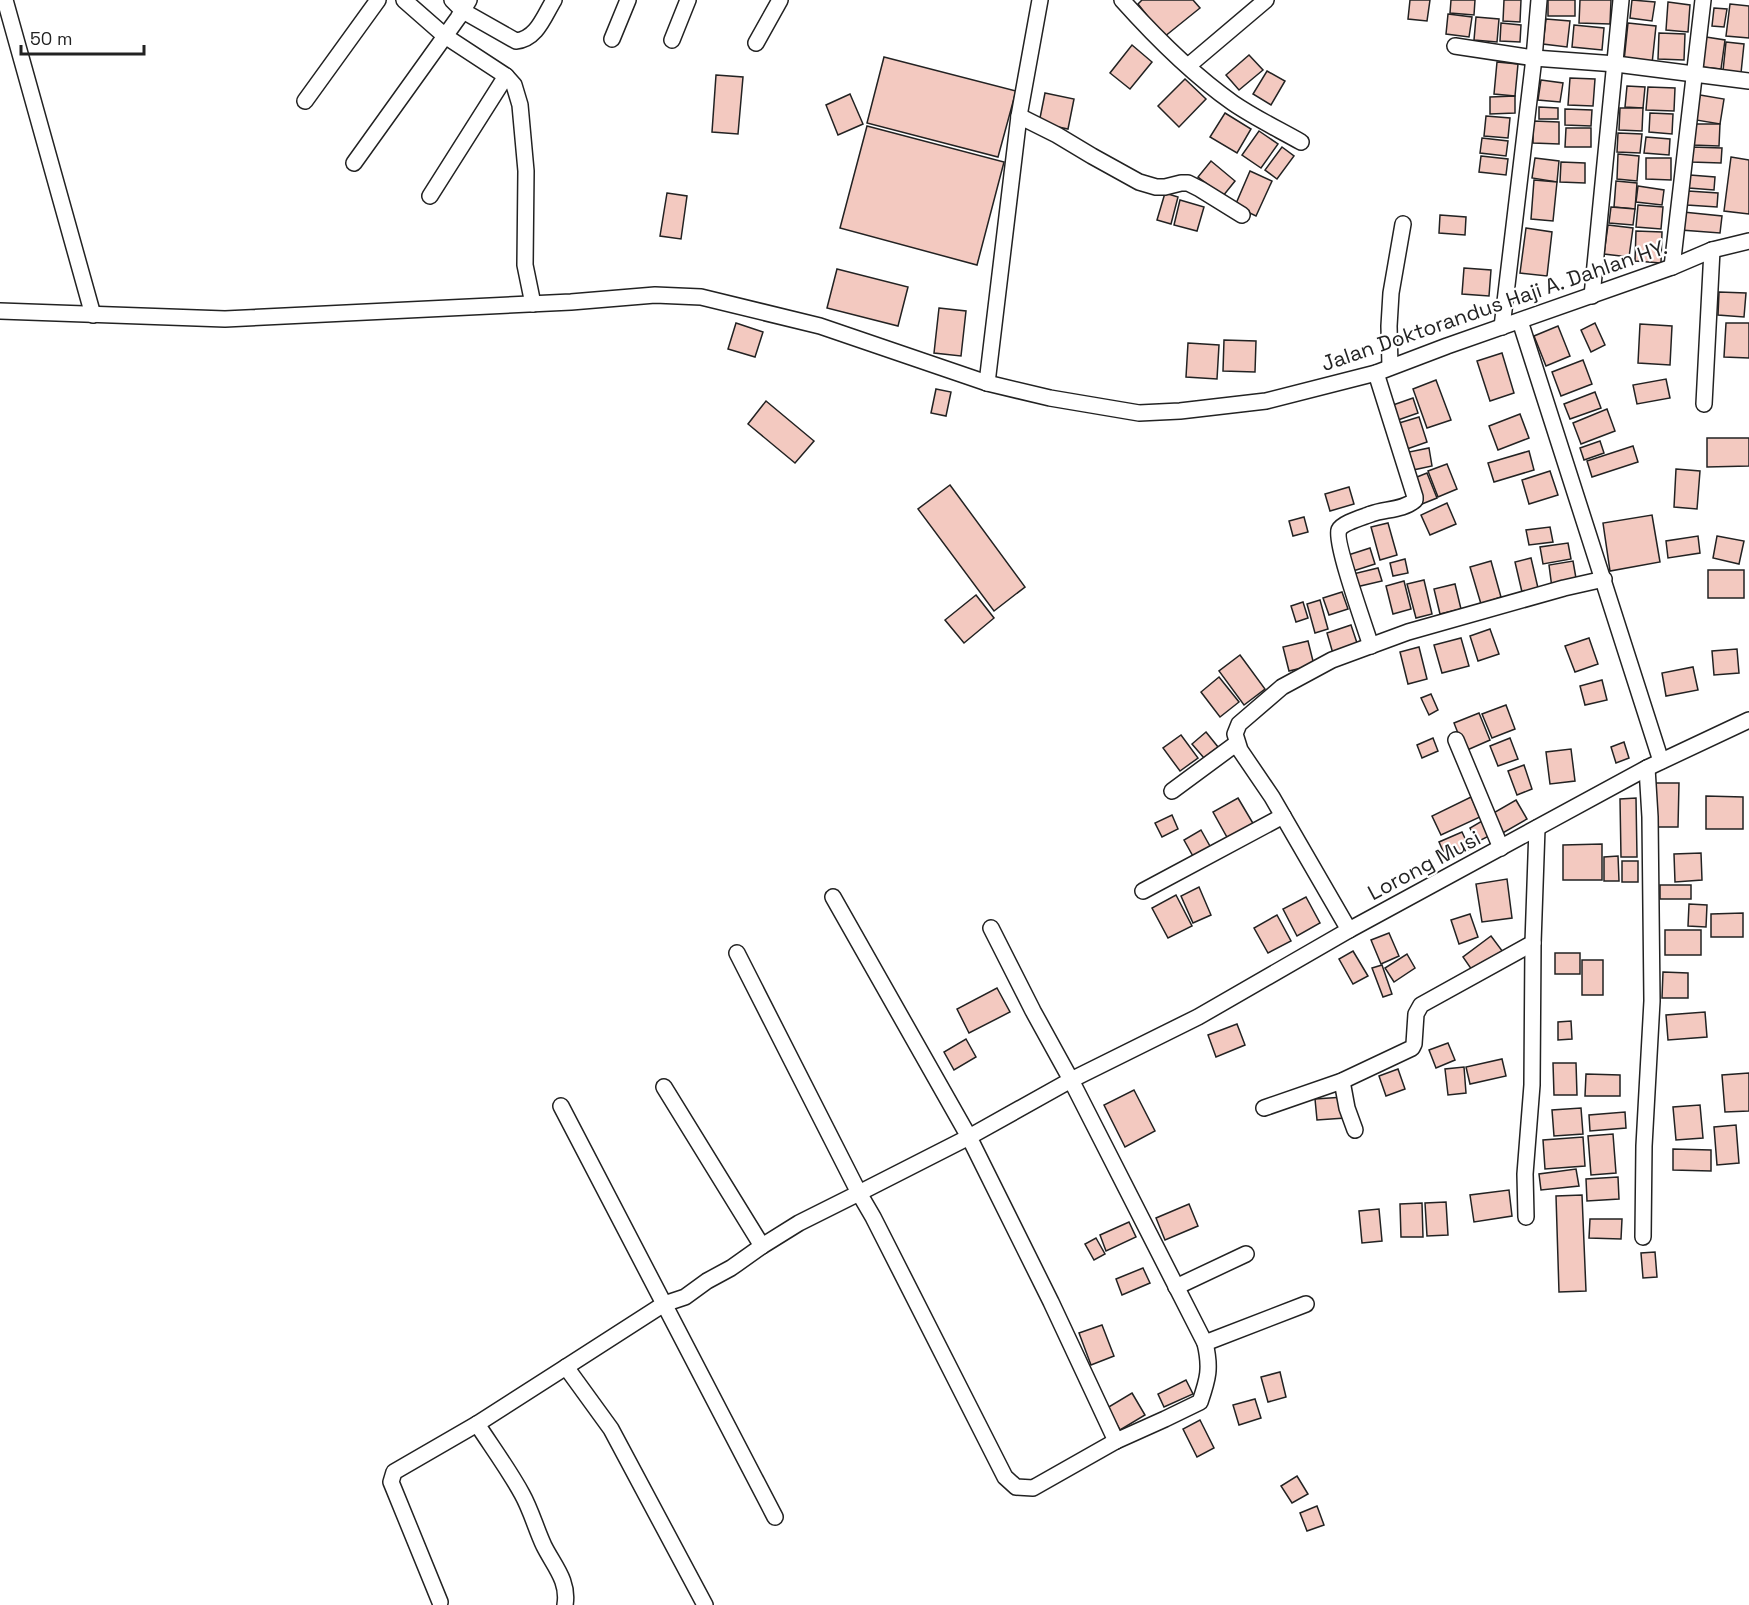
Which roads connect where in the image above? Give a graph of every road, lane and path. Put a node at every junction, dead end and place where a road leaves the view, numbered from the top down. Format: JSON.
{"nodes":[{"id":1,"x":5,"y":0,"type":"edge"},
{"id":2,"x":378,"y":0,"type":"edge"},
{"id":3,"x":404,"y":0,"type":"edge"},
{"id":4,"x":554,"y":0,"type":"edge"},
{"id":5,"x":628,"y":0,"type":"edge"},
{"id":6,"x":688,"y":0,"type":"edge"},
{"id":7,"x":780,"y":0,"type":"edge"},
{"id":8,"x":1040,"y":0,"type":"edge"},
{"id":9,"x":1122,"y":0,"type":"edge"},
{"id":10,"x":1266,"y":0,"type":"edge"},
{"id":11,"x":1539,"y":0,"type":"edge"},
{"id":12,"x":1622,"y":0,"type":"edge"},
{"id":13,"x":1703,"y":0,"type":"edge"},
{"id":14,"x":457,"y":15,"type":"edge"},
{"id":15,"x":612,"y":39,"type":"dead end"},
{"id":16,"x":672,"y":40,"type":"dead end"},
{"id":17,"x":756,"y":43,"type":"dead end"},
{"id":18,"x":1455,"y":46,"type":"dead end"},
{"id":19,"x":1534,"y":58,"type":"junction"},
{"id":20,"x":1616,"y":64,"type":"junction"},
{"id":21,"x":1188,"y":66,"type":"junction"},
{"id":22,"x":1694,"y":73,"type":"junction"},
{"id":23,"x":506,"y":76,"type":"junction"},
{"id":24,"x":1749,"y":81,"type":"edge"},
{"id":25,"x":305,"y":101,"type":"dead end"},
{"id":26,"x":1019,"y":116,"type":"junction"},
{"id":27,"x":1301,"y":142,"type":"dead end"},
{"id":28,"x":354,"y":164,"type":"dead end"},
{"id":29,"x":430,"y":196,"type":"dead end"},
{"id":30,"x":1242,"y":215,"type":"dead end"},
{"id":31,"x":1403,"y":224,"type":"dead end"},
{"id":32,"x":1749,"y":241,"type":"edge"},
{"id":33,"x":1712,"y":250,"type":"junction"},
{"id":34,"x":1672,"y":267,"type":"junction"},
{"id":35,"x":1592,"y":296,"type":"junction"},
{"id":36,"x":533,"y":304,"type":"junction"},
{"id":37,"x":0,"y":311,"type":"edge"},
{"id":38,"x":93,"y":315,"type":"junction"},
{"id":39,"x":1520,"y":321,"type":"junction"},
{"id":40,"x":1502,"y":327,"type":"junction"},
{"id":41,"x":1383,"y":370,"type":"junction"},
{"id":42,"x":987,"y":383,"type":"junction"},
{"id":43,"x":1704,"y":404,"type":"dead end"},
{"id":44,"x":1604,"y":579,"type":"junction"},
{"id":45,"x":1371,"y":646,"type":"junction"},
{"id":46,"x":1749,"y":720,"type":"edge"},
{"id":47,"x":1456,"y":740,"type":"dead end"},
{"id":48,"x":1237,"y":743,"type":"junction"},
{"id":49,"x":1654,"y":764,"type":"junction"},
{"id":50,"x":1172,"y":791,"type":"dead end"},
{"id":51,"x":1283,"y":816,"type":"junction"},
{"id":52,"x":1537,"y":828,"type":"junction"},
{"id":53,"x":1501,"y":848,"type":"junction"},
{"id":54,"x":1143,"y":891,"type":"dead end"},
{"id":55,"x":833,"y":897,"type":"dead end"},
{"id":56,"x":991,"y":928,"type":"dead end"},
{"id":57,"x":1349,"y":930,"type":"junction"},
{"id":58,"x":1533,"y":943,"type":"junction"},
{"id":59,"x":737,"y":953,"type":"dead end"},
{"id":60,"x":1071,"y":1080,"type":"junction"},
{"id":61,"x":1341,"y":1081,"type":"junction"},
{"id":62,"x":664,"y":1087,"type":"dead end"},
{"id":63,"x":561,"y":1106,"type":"dead end"},
{"id":64,"x":1264,"y":1108,"type":"dead end"},
{"id":65,"x":1355,"y":1130,"type":"dead end"},
{"id":66,"x":969,"y":1137,"type":"junction"},
{"id":67,"x":859,"y":1193,"type":"junction"},
{"id":68,"x":1526,"y":1217,"type":"dead end"},
{"id":69,"x":1643,"y":1237,"type":"dead end"},
{"id":70,"x":762,"y":1246,"type":"junction"},
{"id":71,"x":1246,"y":1254,"type":"dead end"},
{"id":72,"x":1176,"y":1287,"type":"junction"},
{"id":73,"x":664,"y":1304,"type":"junction"},
{"id":74,"x":1306,"y":1304,"type":"dead end"},
{"id":75,"x":1205,"y":1343,"type":"junction"},
{"id":76,"x":566,"y":1367,"type":"junction"},
{"id":77,"x":477,"y":1424,"type":"junction"},
{"id":78,"x":1116,"y":1441,"type":"junction"},
{"id":79,"x":775,"y":1517,"type":"dead end"},
{"id":80,"x":440,"y":1602,"type":"dead end"},
{"id":81,"x":565,"y":1605,"type":"edge"},
{"id":82,"x":705,"y":1605,"type":"edge"}],
"edges":[{"from":1,"to":38,"type":"street"},
{"from":2,"to":25,"type":"street"},
{"from":3,"to":14,"type":"street"},
{"from":4,"to":14,"type":"street"},
{"from":5,"to":15,"type":"street"},
{"from":6,"to":16,"type":"street"},
{"from":7,"to":17,"type":"street"},
{"from":8,"to":26,"type":"street"},
{"from":9,"to":21,"type":"street"},
{"from":10,"to":21,"type":"street"},
{"from":11,"to":19,"type":"street"},
{"from":12,"to":20,"type":"street"},
{"from":13,"to":22,"type":"street"},
{"from":14,"to":23,"type":"street"},
{"from":14,"to":28,"type":"street"},
{"from":18,"to":19,"type":"street"},
{"from":19,"to":20,"type":"street"},
{"from":19,"to":40,"type":"street"},
{"from":20,"to":22,"type":"street"},
{"from":20,"to":35,"type":"street"},
{"from":21,"to":27,"type":"street"},
{"from":22,"to":24,"type":"street"},
{"from":22,"to":34,"type":"street"},
{"from":23,"to":29,"type":"street"},
{"from":23,"to":36,"type":"street"},
{"from":26,"to":30,"type":"street"},
{"from":26,"to":42,"type":"street"},
{"from":31,"to":41,"type":"street"},
{"from":32,"to":33,"type":"street","name":"Jalan Doktorandus Haji A. Dahlan HY."},
{"from":33,"to":34,"type":"street","name":"Jalan Doktorandus Haji A. Dahlan HY."},
{"from":33,"to":43,"type":"street"},
{"from":34,"to":35,"type":"street","name":"Jalan Doktorandus Haji A. Dahlan HY."},
{"from":35,"to":39,"type":"street","name":"Jalan Doktorandus Haji A. Dahlan HY."},
{"from":36,"to":38,"type":"street","name":"Jalan Doktorandus Haji A. Dahlan HY."},
{"from":36,"to":42,"type":"street","name":"Jalan Doktorandus Haji A. Dahlan HY."},
{"from":37,"to":38,"type":"street","name":"Jalan Doktorandus Haji A. Dahlan HY."},
{"from":39,"to":40,"type":"street","name":"Jalan Doktorandus Haji A. Dahlan HY."},
{"from":39,"to":44,"type":"street"},
{"from":40,"to":41,"type":"street","name":"Jalan Doktorandus Haji A. Dahlan HY."},
{"from":41,"to":42,"type":"street","name":"Jalan Doktorandus Haji A. Dahlan HY."},
{"from":41,"to":45,"type":"street"},
{"from":44,"to":45,"type":"street"},
{"from":44,"to":49,"type":"street"},
{"from":45,"to":48,"type":"street"},
{"from":46,"to":49,"type":"street","name":"Lorong Musi"},
{"from":47,"to":53,"type":"street"},
{"from":48,"to":50,"type":"street"},
{"from":48,"to":51,"type":"street"},
{"from":49,"to":52,"type":"street","name":"Lorong Musi"},
{"from":49,"to":69,"type":"street"},
{"from":51,"to":54,"type":"street"},
{"from":51,"to":57,"type":"street"},
{"from":52,"to":53,"type":"street","name":"Lorong Musi"},
{"from":52,"to":58,"type":"street"},
{"from":53,"to":57,"type":"street","name":"Lorong Musi"},
{"from":55,"to":66,"type":"street"},
{"from":56,"to":60,"type":"street"},
{"from":57,"to":60,"type":"street","name":"Lorong Musi"},
{"from":58,"to":61,"type":"street"},
{"from":58,"to":68,"type":"street"},
{"from":59,"to":67,"type":"street"},
{"from":60,"to":66,"type":"street","name":"Lorong Musi"},
{"from":60,"to":72,"type":"street"},
{"from":61,"to":64,"type":"street"},
{"from":61,"to":65,"type":"street"},
{"from":62,"to":70,"type":"street"},
{"from":63,"to":73,"type":"street"},
{"from":66,"to":67,"type":"street","name":"Lorong Musi"},
{"from":66,"to":78,"type":"street"},
{"from":67,"to":70,"type":"street","name":"Lorong Musi"},
{"from":67,"to":78,"type":"street"},
{"from":70,"to":73,"type":"street","name":"Lorong Musi"},
{"from":71,"to":72,"type":"street"},
{"from":72,"to":75,"type":"street"},
{"from":73,"to":76,"type":"street","name":"Lorong Musi"},
{"from":73,"to":79,"type":"street"},
{"from":74,"to":75,"type":"street"},
{"from":75,"to":78,"type":"street"},
{"from":76,"to":77,"type":"street","name":"Lorong Musi"},
{"from":76,"to":82,"type":"street"},
{"from":77,"to":80,"type":"street","name":"Lorong Musi"},
{"from":77,"to":81,"type":"street"}]}
